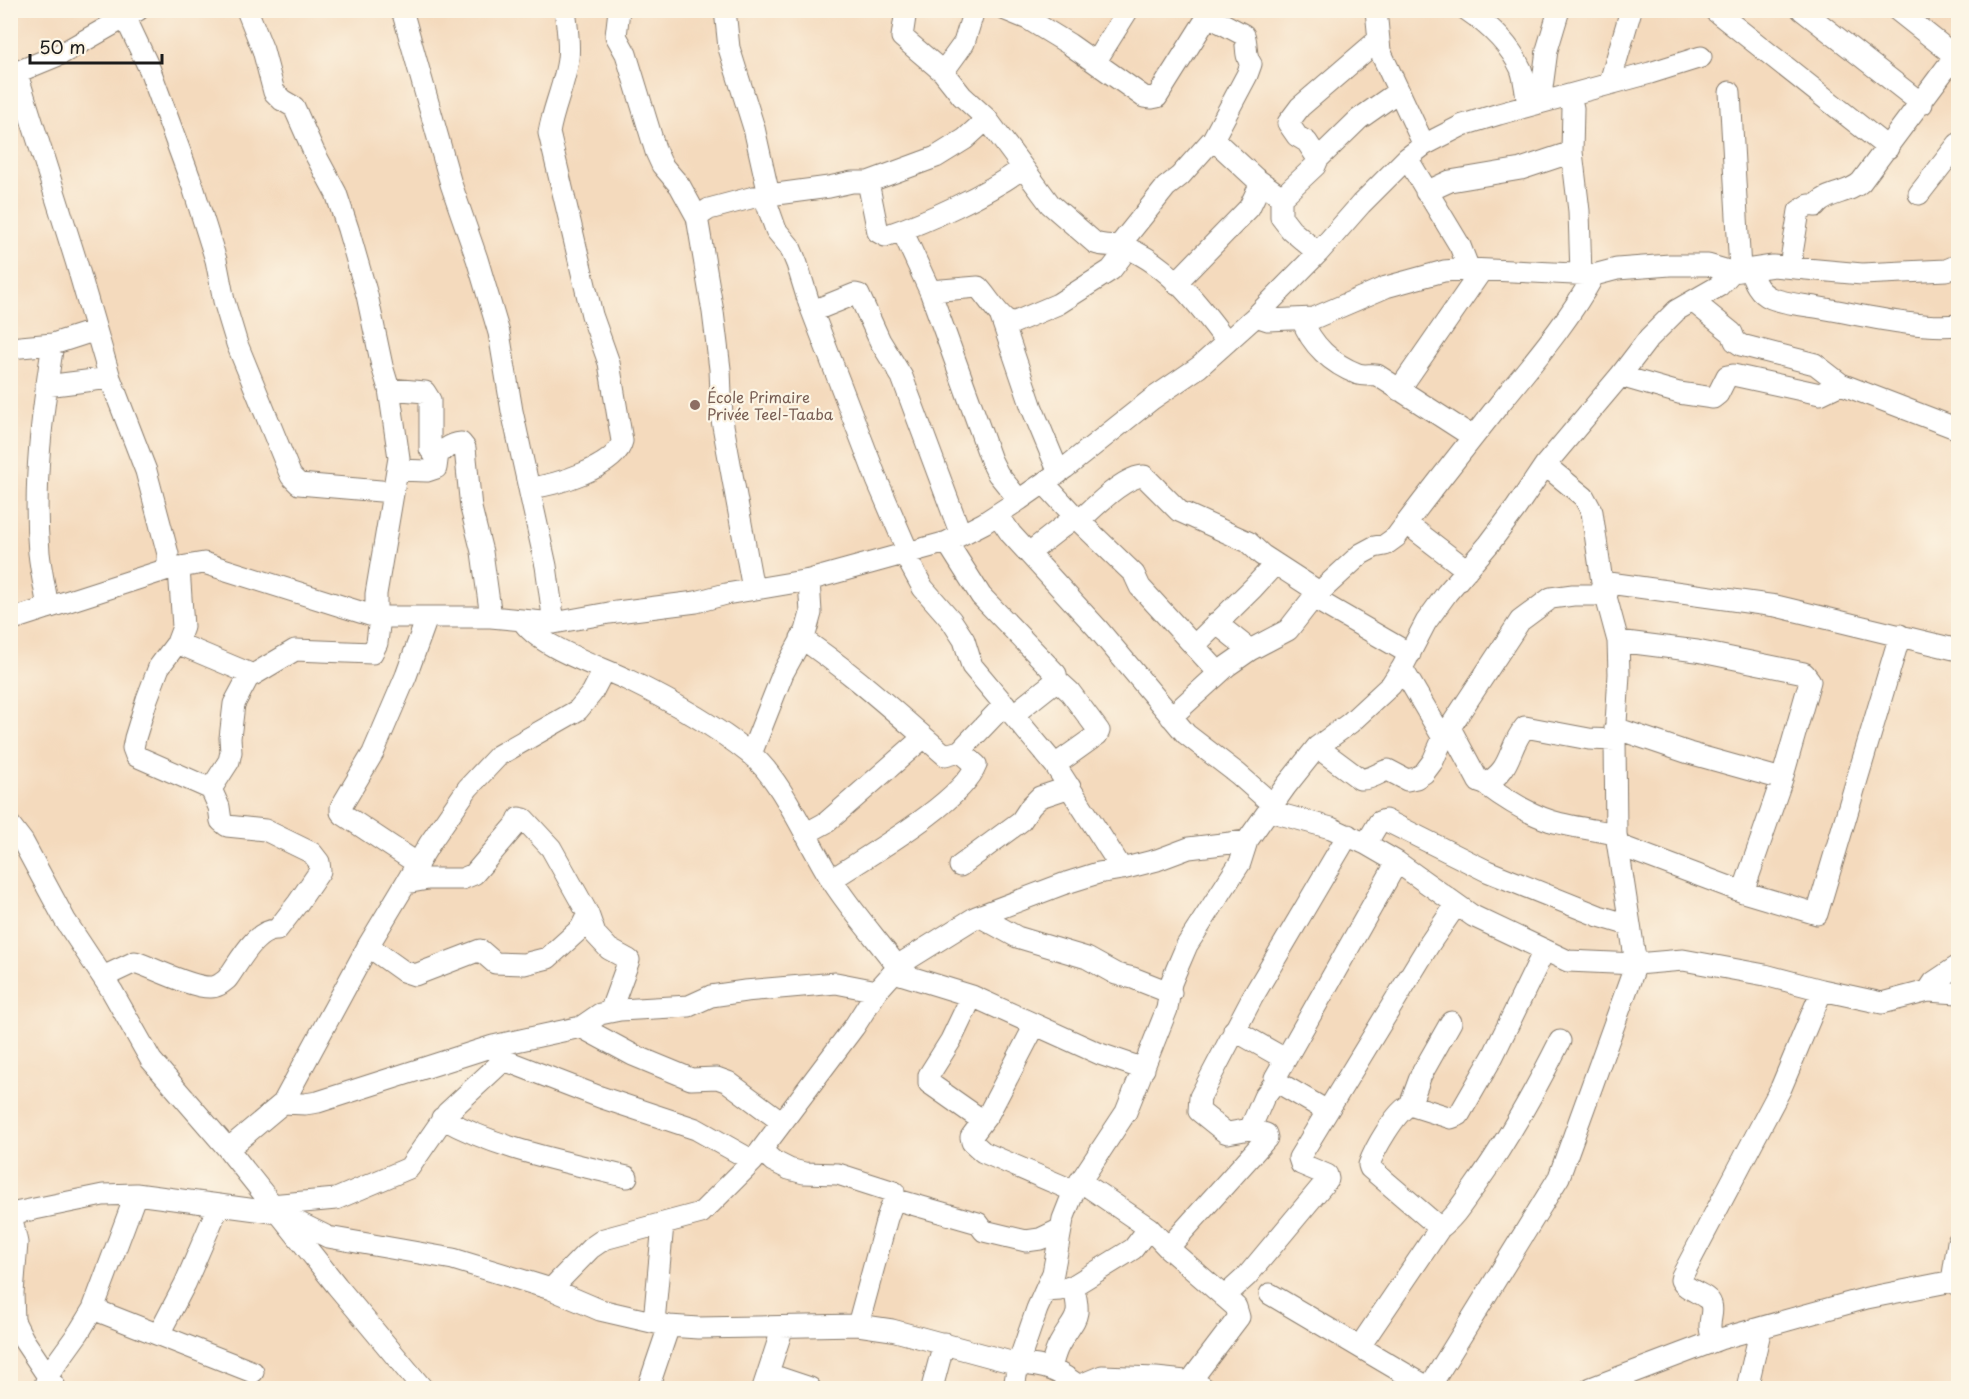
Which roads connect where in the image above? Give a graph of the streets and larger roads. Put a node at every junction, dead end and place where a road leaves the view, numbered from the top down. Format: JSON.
{"nodes":[{"id":1,"x":248,"y":10,"type":"edge"},
{"id":2,"x":402,"y":10,"type":"edge"},
{"id":3,"x":565,"y":10,"type":"edge"},
{"id":4,"x":619,"y":10,"type":"edge"},
{"id":5,"x":725,"y":10,"type":"edge"},
{"id":6,"x":906,"y":10,"type":"edge"},
{"id":7,"x":974,"y":10,"type":"edge"},
{"id":8,"x":1006,"y":10,"type":"edge"},
{"id":9,"x":1128,"y":10,"type":"edge"},
{"id":10,"x":1376,"y":10,"type":"edge"},
{"id":11,"x":1467,"y":10,"type":"edge"},
{"id":12,"x":1559,"y":10,"type":"edge"},
{"id":13,"x":1631,"y":10,"type":"edge"},
{"id":14,"x":1714,"y":10,"type":"edge"},
{"id":15,"x":1802,"y":10,"type":"edge"},
{"id":16,"x":1897,"y":10,"type":"edge"},
{"id":17,"x":1211,"y":14,"type":"edge"},
{"id":18,"x":132,"y":15,"type":"edge"},
{"id":19,"x":1378,"y":40,"type":"junction"},
{"id":20,"x":1957,"y":54,"type":"edge"},
{"id":21,"x":1701,"y":57,"type":"dead end"},
{"id":22,"x":1096,"y":61,"type":"junction"},
{"id":23,"x":943,"y":72,"type":"junction"},
{"id":24,"x":14,"y":75,"type":"edge"},
{"id":25,"x":1610,"y":82,"type":"junction"},
{"id":26,"x":1399,"y":91,"type":"junction"},
{"id":27,"x":1730,"y":92,"type":"dead end"},
{"id":28,"x":1570,"y":95,"type":"junction"},
{"id":29,"x":1534,"y":104,"type":"junction"},
{"id":30,"x":1922,"y":104,"type":"junction"},
{"id":31,"x":987,"y":119,"type":"junction"},
{"id":32,"x":1213,"y":139,"type":"junction"},
{"id":33,"x":1959,"y":144,"type":"edge"},
{"id":34,"x":1424,"y":145,"type":"junction"},
{"id":35,"x":1888,"y":148,"type":"junction"},
{"id":36,"x":1572,"y":152,"type":"junction"},
{"id":37,"x":1407,"y":158,"type":"junction"},
{"id":38,"x":1318,"y":159,"type":"junction"},
{"id":39,"x":1023,"y":168,"type":"junction"},
{"id":40,"x":868,"y":182,"type":"junction"},
{"id":41,"x":1261,"y":183,"type":"junction"},
{"id":42,"x":1426,"y":192,"type":"junction"},
{"id":43,"x":1919,"y":194,"type":"dead end"},
{"id":44,"x":766,"y":196,"type":"junction"},
{"id":45,"x":1281,"y":198,"type":"junction"},
{"id":46,"x":697,"y":217,"type":"junction"},
{"id":47,"x":902,"y":230,"type":"junction"},
{"id":48,"x":1122,"y":247,"type":"junction"},
{"id":49,"x":1318,"y":253,"type":"junction"},
{"id":50,"x":1790,"y":266,"type":"junction"},
{"id":51,"x":1958,"y":267,"type":"edge"},
{"id":52,"x":1475,"y":270,"type":"junction"},
{"id":53,"x":1741,"y":270,"type":"junction"},
{"id":54,"x":1587,"y":275,"type":"junction"},
{"id":55,"x":1176,"y":284,"type":"junction"},
{"id":56,"x":930,"y":291,"type":"junction"},
{"id":57,"x":1694,"y":302,"type":"junction"},
{"id":58,"x":813,"y":311,"type":"junction"},
{"id":59,"x":1256,"y":316,"type":"junction"},
{"id":60,"x":1001,"y":317,"type":"junction"},
{"id":61,"x":1302,"y":319,"type":"junction"},
{"id":62,"x":1959,"y":325,"type":"edge"},
{"id":63,"x":96,"y":330,"type":"junction"},
{"id":64,"x":1227,"y":342,"type":"junction"},
{"id":65,"x":53,"y":344,"type":"junction"},
{"id":66,"x":10,"y":348,"type":"edge"},
{"id":67,"x":1620,"y":376,"type":"junction"},
{"id":68,"x":110,"y":378,"type":"junction"},
{"id":69,"x":1840,"y":384,"type":"junction"},
{"id":70,"x":46,"y":387,"type":"junction"},
{"id":71,"x":389,"y":389,"type":"junction"},
{"id":72,"x":1399,"y":390,"type":"junction"},
{"id":73,"x":1959,"y":429,"type":"edge"},
{"id":74,"x":1473,"y":437,"type":"junction"},
{"id":75,"x":438,"y":453,"type":"junction"},
{"id":76,"x":1545,"y":465,"type":"junction"},
{"id":77,"x":397,"y":470,"type":"junction"},
{"id":78,"x":1051,"y":478,"type":"junction"},
{"id":79,"x":530,"y":488,"type":"junction"},
{"id":80,"x":392,"y":492,"type":"junction"},
{"id":81,"x":1019,"y":501,"type":"junction"},
{"id":82,"x":998,"y":515,"type":"junction"},
{"id":83,"x":1077,"y":519,"type":"junction"},
{"id":84,"x":1406,"y":523,"type":"junction"},
{"id":85,"x":954,"y":538,"type":"junction"},
{"id":86,"x":906,"y":552,"type":"junction"},
{"id":87,"x":1029,"y":554,"type":"junction"},
{"id":88,"x":1275,"y":564,"type":"junction"},
{"id":89,"x":174,"y":569,"type":"junction"},
{"id":90,"x":1467,"y":570,"type":"junction"},
{"id":91,"x":809,"y":580,"type":"junction"},
{"id":92,"x":753,"y":589,"type":"junction"},
{"id":93,"x":1604,"y":589,"type":"junction"},
{"id":94,"x":1316,"y":595,"type":"junction"},
{"id":95,"x":48,"y":608,"type":"junction"},
{"id":96,"x":378,"y":617,"type":"junction"},
{"id":97,"x":491,"y":617,"type":"junction"},
{"id":98,"x":427,"y":618,"type":"junction"},
{"id":99,"x":10,"y":620,"type":"edge"},
{"id":100,"x":522,"y":620,"type":"junction"},
{"id":101,"x":554,"y":623,"type":"junction"},
{"id":102,"x":1216,"y":623,"type":"junction"},
{"id":103,"x":1900,"y":635,"type":"junction"},
{"id":104,"x":801,"y":638,"type":"junction"},
{"id":105,"x":1618,"y":641,"type":"junction"},
{"id":106,"x":177,"y":643,"type":"junction"},
{"id":107,"x":1194,"y":646,"type":"junction"},
{"id":108,"x":1250,"y":650,"type":"junction"},
{"id":109,"x":1959,"y":650,"type":"edge"},
{"id":110,"x":1406,"y":661,"type":"junction"},
{"id":111,"x":604,"y":670,"type":"junction"},
{"id":112,"x":1219,"y":673,"type":"junction"},
{"id":113,"x":250,"y":674,"type":"junction"},
{"id":114,"x":1057,"y":680,"type":"junction"},
{"id":115,"x":1009,"y":709,"type":"junction"},
{"id":116,"x":1171,"y":717,"type":"junction"},
{"id":117,"x":1447,"y":733,"type":"junction"},
{"id":118,"x":1615,"y":734,"type":"junction"},
{"id":119,"x":924,"y":737,"type":"junction"},
{"id":120,"x":1317,"y":747,"type":"junction"},
{"id":121,"x":960,"y":752,"type":"junction"},
{"id":122,"x":751,"y":754,"type":"junction"},
{"id":123,"x":1055,"y":765,"type":"junction"},
{"id":124,"x":1782,"y":779,"type":"junction"},
{"id":125,"x":1485,"y":784,"type":"junction"},
{"id":126,"x":1070,"y":787,"type":"junction"},
{"id":127,"x":211,"y":789,"type":"junction"},
{"id":128,"x":1271,"y":808,"type":"junction"},
{"id":129,"x":10,"y":825,"type":"edge"},
{"id":130,"x":805,"y":834,"type":"junction"},
{"id":131,"x":1617,"y":839,"type":"junction"},
{"id":132,"x":1357,"y":840,"type":"junction"},
{"id":133,"x":1247,"y":841,"type":"junction"},
{"id":134,"x":1397,"y":862,"type":"junction"},
{"id":135,"x":418,"y":864,"type":"junction"},
{"id":136,"x":960,"y":866,"type":"dead end"},
{"id":137,"x":1122,"y":869,"type":"junction"},
{"id":138,"x":831,"y":880,"type":"junction"},
{"id":139,"x":406,"y":883,"type":"junction"},
{"id":140,"x":1743,"y":892,"type":"junction"},
{"id":141,"x":1456,"y":905,"type":"junction"},
{"id":142,"x":588,"y":914,"type":"junction"},
{"id":143,"x":979,"y":916,"type":"junction"},
{"id":144,"x":1629,"y":925,"type":"junction"},
{"id":145,"x":368,"y":946,"type":"junction"},
{"id":146,"x":1544,"y":951,"type":"junction"},
{"id":147,"x":1636,"y":964,"type":"junction"},
{"id":148,"x":1959,"y":966,"type":"edge"},
{"id":149,"x":896,"y":969,"type":"junction"},
{"id":150,"x":103,"y":977,"type":"junction"},
{"id":151,"x":1822,"y":990,"type":"junction"},
{"id":152,"x":877,"y":991,"type":"junction"},
{"id":153,"x":1928,"y":991,"type":"junction"},
{"id":154,"x":1171,"y":993,"type":"junction"},
{"id":155,"x":1959,"y":993,"type":"edge"},
{"id":156,"x":972,"y":996,"type":"junction"},
{"id":157,"x":610,"y":1012,"type":"junction"},
{"id":158,"x":1451,"y":1022,"type":"dead end"},
{"id":159,"x":1035,"y":1025,"type":"junction"},
{"id":160,"x":582,"y":1027,"type":"junction"},
{"id":161,"x":1234,"y":1030,"type":"junction"},
{"id":162,"x":1560,"y":1041,"type":"dead end"},
{"id":163,"x":499,"y":1053,"type":"junction"},
{"id":164,"x":1285,"y":1059,"type":"junction"},
{"id":165,"x":1144,"y":1069,"type":"junction"},
{"id":166,"x":1275,"y":1081,"type":"junction"},
{"id":167,"x":283,"y":1103,"type":"junction"},
{"id":168,"x":1410,"y":1105,"type":"junction"},
{"id":169,"x":1327,"y":1111,"type":"junction"},
{"id":170,"x":442,"y":1118,"type":"junction"},
{"id":171,"x":983,"y":1120,"type":"junction"},
{"id":172,"x":782,"y":1122,"type":"junction"},
{"id":173,"x":1250,"y":1129,"type":"junction"},
{"id":174,"x":228,"y":1149,"type":"junction"},
{"id":175,"x":757,"y":1155,"type":"junction"},
{"id":176,"x":627,"y":1177,"type":"dead end"},
{"id":177,"x":1077,"y":1186,"type":"junction"},
{"id":178,"x":136,"y":1194,"type":"junction"},
{"id":179,"x":894,"y":1199,"type":"junction"},
{"id":180,"x":219,"y":1205,"type":"junction"},
{"id":181,"x":275,"y":1209,"type":"junction"},
{"id":182,"x":11,"y":1214,"type":"edge"},
{"id":183,"x":663,"y":1224,"type":"junction"},
{"id":184,"x":1149,"y":1228,"type":"junction"},
{"id":185,"x":1440,"y":1228,"type":"junction"},
{"id":186,"x":1061,"y":1229,"type":"junction"},
{"id":187,"x":1959,"y":1242,"type":"edge"},
{"id":188,"x":1168,"y":1248,"type":"junction"},
{"id":189,"x":1956,"y":1282,"type":"edge"},
{"id":190,"x":1073,"y":1286,"type":"junction"},
{"id":191,"x":551,"y":1289,"type":"junction"},
{"id":192,"x":1045,"y":1291,"type":"junction"},
{"id":193,"x":1270,"y":1294,"type":"dead end"},
{"id":194,"x":1225,"y":1296,"type":"junction"},
{"id":195,"x":93,"y":1309,"type":"junction"},
{"id":196,"x":662,"y":1324,"type":"junction"},
{"id":197,"x":858,"y":1325,"type":"junction"},
{"id":198,"x":783,"y":1326,"type":"junction"},
{"id":199,"x":1761,"y":1328,"type":"junction"},
{"id":200,"x":159,"y":1334,"type":"junction"},
{"id":201,"x":1715,"y":1341,"type":"junction"},
{"id":202,"x":944,"y":1343,"type":"junction"},
{"id":203,"x":1360,"y":1346,"type":"junction"},
{"id":204,"x":1018,"y":1364,"type":"junction"},
{"id":205,"x":1051,"y":1368,"type":"junction"},
{"id":206,"x":253,"y":1372,"type":"dead end"},
{"id":207,"x":765,"y":1381,"type":"edge"},
{"id":208,"x":49,"y":1384,"type":"edge"},
{"id":209,"x":1200,"y":1385,"type":"edge"},
{"id":210,"x":1079,"y":1387,"type":"edge"},
{"id":211,"x":422,"y":1389,"type":"edge"},
{"id":212,"x":648,"y":1389,"type":"edge"},
{"id":213,"x":810,"y":1389,"type":"edge"},
{"id":214,"x":932,"y":1389,"type":"edge"},
{"id":215,"x":1014,"y":1389,"type":"edge"},
{"id":216,"x":1429,"y":1389,"type":"edge"},
{"id":217,"x":1590,"y":1389,"type":"edge"},
{"id":218,"x":1747,"y":1389,"type":"edge"}],
"edges":[{"from":1,"to":71,"type":"street"},
{"from":2,"to":79,"type":"street"},
{"from":3,"to":79,"type":"street"},
{"from":4,"to":46,"type":"street"},
{"from":5,"to":44,"type":"street"},
{"from":6,"to":23,"type":"street"},
{"from":7,"to":23,"type":"street"},
{"from":8,"to":22,"type":"street"},
{"from":9,"to":22,"type":"street"},
{"from":10,"to":19,"type":"street"},
{"from":11,"to":29,"type":"street"},
{"from":12,"to":29,"type":"street"},
{"from":13,"to":25,"type":"street"},
{"from":14,"to":35,"type":"street"},
{"from":15,"to":30,"type":"street"},
{"from":16,"to":20,"type":"street"},
{"from":17,"to":22,"type":"street"},
{"from":17,"to":32,"type":"street"},
{"from":18,"to":24,"type":"street"},
{"from":18,"to":80,"type":"street"},
{"from":19,"to":26,"type":"street"},
{"from":19,"to":38,"type":"street"},
{"from":20,"to":30,"type":"street"},
{"from":21,"to":25,"type":"street"},
{"from":23,"to":31,"type":"street"},
{"from":24,"to":63,"type":"street"},
{"from":25,"to":28,"type":"street"},
{"from":26,"to":34,"type":"street"},
{"from":26,"to":38,"type":"street"},
{"from":27,"to":53,"type":"street"},
{"from":28,"to":29,"type":"street"},
{"from":28,"to":36,"type":"street"},
{"from":29,"to":34,"type":"street"},
{"from":30,"to":35,"type":"street"},
{"from":31,"to":39,"type":"street"},
{"from":31,"to":40,"type":"street"},
{"from":32,"to":41,"type":"street"},
{"from":32,"to":48,"type":"street"},
{"from":33,"to":43,"type":"street"},
{"from":34,"to":37,"type":"street"},
{"from":35,"to":50,"type":"street"},
{"from":36,"to":42,"type":"street"},
{"from":36,"to":54,"type":"street"},
{"from":37,"to":42,"type":"street"},
{"from":37,"to":49,"type":"street"},
{"from":38,"to":45,"type":"street"},
{"from":39,"to":47,"type":"street"},
{"from":39,"to":48,"type":"street"},
{"from":40,"to":44,"type":"street"},
{"from":40,"to":47,"type":"street"},
{"from":41,"to":45,"type":"street"},
{"from":41,"to":55,"type":"street"},
{"from":42,"to":52,"type":"street"},
{"from":44,"to":46,"type":"street"},
{"from":44,"to":58,"type":"street"},
{"from":45,"to":49,"type":"street"},
{"from":46,"to":92,"type":"street"},
{"from":47,"to":56,"type":"street"},
{"from":48,"to":55,"type":"street"},
{"from":48,"to":60,"type":"street"},
{"from":49,"to":59,"type":"street"},
{"from":50,"to":51,"type":"street"},
{"from":50,"to":53,"type":"street"},
{"from":52,"to":54,"type":"street"},
{"from":52,"to":61,"type":"street"},
{"from":52,"to":72,"type":"street"},
{"from":53,"to":54,"type":"street"},
{"from":53,"to":57,"type":"street"},
{"from":53,"to":62,"type":"street"},
{"from":54,"to":74,"type":"street"},
{"from":55,"to":64,"type":"street"},
{"from":56,"to":60,"type":"street"},
{"from":56,"to":81,"type":"street"},
{"from":57,"to":67,"type":"street"},
{"from":57,"to":69,"type":"street"},
{"from":58,"to":85,"type":"street"},
{"from":58,"to":86,"type":"street"},
{"from":59,"to":61,"type":"street"},
{"from":59,"to":64,"type":"street"},
{"from":60,"to":78,"type":"street"},
{"from":61,"to":72,"type":"street"},
{"from":63,"to":65,"type":"street"},
{"from":63,"to":68,"type":"street"},
{"from":64,"to":78,"type":"street"},
{"from":65,"to":66,"type":"street"},
{"from":65,"to":70,"type":"street"},
{"from":67,"to":69,"type":"street"},
{"from":67,"to":76,"type":"street"},
{"from":68,"to":70,"type":"street"},
{"from":68,"to":89,"type":"street"},
{"from":69,"to":73,"type":"street"},
{"from":70,"to":95,"type":"street"},
{"from":71,"to":75,"type":"street"},
{"from":71,"to":77,"type":"street"},
{"from":72,"to":74,"type":"street"},
{"from":74,"to":84,"type":"street"},
{"from":75,"to":77,"type":"street"},
{"from":75,"to":97,"type":"street"},
{"from":76,"to":90,"type":"street"},
{"from":76,"to":93,"type":"street"},
{"from":77,"to":80,"type":"street"},
{"from":78,"to":81,"type":"street"},
{"from":78,"to":83,"type":"street"},
{"from":79,"to":101,"type":"street"},
{"from":80,"to":96,"type":"street"},
{"from":81,"to":82,"type":"street"},
{"from":82,"to":85,"type":"street"},
{"from":82,"to":87,"type":"street"},
{"from":83,"to":87,"type":"street"},
{"from":83,"to":88,"type":"street"},
{"from":83,"to":107,"type":"street"},
{"from":84,"to":90,"type":"street"},
{"from":84,"to":94,"type":"street"},
{"from":85,"to":86,"type":"street"},
{"from":85,"to":114,"type":"street"},
{"from":86,"to":91,"type":"street"},
{"from":86,"to":115,"type":"street"},
{"from":87,"to":116,"type":"street"},
{"from":88,"to":94,"type":"street"},
{"from":88,"to":102,"type":"street"},
{"from":89,"to":95,"type":"street"},
{"from":89,"to":96,"type":"street"},
{"from":89,"to":106,"type":"street"},
{"from":90,"to":110,"type":"street"},
{"from":91,"to":92,"type":"street"},
{"from":91,"to":104,"type":"street"},
{"from":92,"to":101,"type":"street"},
{"from":93,"to":103,"type":"street"},
{"from":93,"to":105,"type":"street"},
{"from":93,"to":117,"type":"street"},
{"from":94,"to":108,"type":"street"},
{"from":94,"to":110,"type":"street"},
{"from":95,"to":99,"type":"street"},
{"from":96,"to":98,"type":"street"},
{"from":96,"to":113,"type":"street"},
{"from":97,"to":98,"type":"street"},
{"from":97,"to":100,"type":"street"},
{"from":98,"to":135,"type":"street"},
{"from":100,"to":101,"type":"street"},
{"from":100,"to":111,"type":"street"},
{"from":102,"to":107,"type":"street"},
{"from":102,"to":108,"type":"street"},
{"from":103,"to":109,"type":"street"},
{"from":103,"to":140,"type":"street"},
{"from":104,"to":119,"type":"street"},
{"from":104,"to":122,"type":"street"},
{"from":105,"to":118,"type":"street"},
{"from":105,"to":124,"type":"street"},
{"from":106,"to":113,"type":"street"},
{"from":106,"to":127,"type":"street"},
{"from":107,"to":112,"type":"street"},
{"from":108,"to":112,"type":"street"},
{"from":110,"to":117,"type":"street"},
{"from":110,"to":120,"type":"street"},
{"from":111,"to":122,"type":"street"},
{"from":111,"to":135,"type":"street"},
{"from":112,"to":116,"type":"street"},
{"from":113,"to":127,"type":"street"},
{"from":114,"to":115,"type":"street"},
{"from":114,"to":123,"type":"street"},
{"from":115,"to":121,"type":"street"},
{"from":115,"to":123,"type":"street"},
{"from":116,"to":128,"type":"street"},
{"from":117,"to":120,"type":"street"},
{"from":117,"to":125,"type":"street"},
{"from":118,"to":124,"type":"street"},
{"from":118,"to":125,"type":"street"},
{"from":118,"to":131,"type":"street"},
{"from":119,"to":121,"type":"street"},
{"from":119,"to":130,"type":"street"},
{"from":120,"to":128,"type":"street"},
{"from":121,"to":138,"type":"street"},
{"from":122,"to":130,"type":"street"},
{"from":123,"to":126,"type":"street"},
{"from":124,"to":140,"type":"street"},
{"from":125,"to":131,"type":"street"},
{"from":126,"to":136,"type":"street"},
{"from":126,"to":137,"type":"street"},
{"from":127,"to":150,"type":"street"},
{"from":128,"to":132,"type":"street"},
{"from":128,"to":133,"type":"street"},
{"from":129,"to":150,"type":"street"},
{"from":130,"to":138,"type":"street"},
{"from":131,"to":140,"type":"street"},
{"from":131,"to":144,"type":"street"},
{"from":132,"to":134,"type":"street"},
{"from":132,"to":144,"type":"street"},
{"from":132,"to":161,"type":"street"},
{"from":133,"to":137,"type":"street"},
{"from":133,"to":154,"type":"street"},
{"from":134,"to":141,"type":"street"},
{"from":134,"to":164,"type":"street"},
{"from":135,"to":139,"type":"street"},
{"from":137,"to":143,"type":"street"},
{"from":138,"to":149,"type":"street"},
{"from":139,"to":142,"type":"street"},
{"from":139,"to":145,"type":"street"},
{"from":141,"to":146,"type":"street"},
{"from":141,"to":169,"type":"street"},
{"from":142,"to":145,"type":"street"},
{"from":142,"to":157,"type":"street"},
{"from":143,"to":149,"type":"street"},
{"from":143,"to":154,"type":"street"},
{"from":144,"to":147,"type":"street"},
{"from":145,"to":167,"type":"street"},
{"from":146,"to":147,"type":"street"},
{"from":146,"to":168,"type":"street"},
{"from":147,"to":151,"type":"street"},
{"from":147,"to":216,"type":"street"},
{"from":148,"to":153,"type":"street"},
{"from":149,"to":152,"type":"street"},
{"from":149,"to":156,"type":"street"},
{"from":150,"to":174,"type":"street"},
{"from":151,"to":153,"type":"street"},
{"from":151,"to":201,"type":"street"},
{"from":152,"to":157,"type":"street"},
{"from":152,"to":172,"type":"street"},
{"from":153,"to":155,"type":"street"},
{"from":154,"to":165,"type":"street"},
{"from":156,"to":159,"type":"street"},
{"from":156,"to":171,"type":"street"},
{"from":157,"to":160,"type":"street"},
{"from":158,"to":168,"type":"street"},
{"from":159,"to":165,"type":"street"},
{"from":159,"to":171,"type":"street"},
{"from":160,"to":163,"type":"street"},
{"from":160,"to":172,"type":"street"},
{"from":161,"to":164,"type":"street"},
{"from":161,"to":173,"type":"street"},
{"from":162,"to":185,"type":"street"},
{"from":163,"to":167,"type":"street"},
{"from":163,"to":170,"type":"street"},
{"from":163,"to":175,"type":"street"},
{"from":164,"to":166,"type":"street"},
{"from":165,"to":177,"type":"street"},
{"from":166,"to":169,"type":"street"},
{"from":166,"to":173,"type":"street"},
{"from":167,"to":174,"type":"street"},
{"from":168,"to":185,"type":"street"},
{"from":169,"to":194,"type":"street"},
{"from":170,"to":176,"type":"street"},
{"from":170,"to":181,"type":"street"},
{"from":171,"to":177,"type":"street"},
{"from":172,"to":175,"type":"street"},
{"from":173,"to":188,"type":"street"},
{"from":174,"to":181,"type":"street"},
{"from":175,"to":179,"type":"street"},
{"from":175,"to":183,"type":"street"},
{"from":177,"to":184,"type":"street"},
{"from":177,"to":186,"type":"street"},
{"from":178,"to":180,"type":"street"},
{"from":178,"to":182,"type":"street"},
{"from":178,"to":195,"type":"street"},
{"from":179,"to":186,"type":"street"},
{"from":179,"to":197,"type":"street"},
{"from":180,"to":181,"type":"street"},
{"from":180,"to":200,"type":"street"},
{"from":181,"to":191,"type":"street"},
{"from":181,"to":211,"type":"street"},
{"from":182,"to":208,"type":"street"},
{"from":183,"to":191,"type":"street"},
{"from":183,"to":196,"type":"street"},
{"from":184,"to":188,"type":"street"},
{"from":184,"to":190,"type":"street"},
{"from":185,"to":203,"type":"street"},
{"from":186,"to":192,"type":"street"},
{"from":187,"to":189,"type":"street"},
{"from":188,"to":194,"type":"street"},
{"from":189,"to":199,"type":"street"},
{"from":190,"to":192,"type":"street"},
{"from":190,"to":205,"type":"street"},
{"from":191,"to":196,"type":"street"},
{"from":192,"to":204,"type":"street"},
{"from":193,"to":203,"type":"street"},
{"from":194,"to":209,"type":"street"},
{"from":195,"to":200,"type":"street"},
{"from":195,"to":208,"type":"street"},
{"from":196,"to":198,"type":"street"},
{"from":196,"to":212,"type":"street"},
{"from":197,"to":198,"type":"street"},
{"from":197,"to":202,"type":"street"},
{"from":198,"to":207,"type":"street"},
{"from":199,"to":201,"type":"street"},
{"from":199,"to":218,"type":"street"},
{"from":200,"to":206,"type":"street"},
{"from":201,"to":217,"type":"street"},
{"from":202,"to":204,"type":"street"},
{"from":202,"to":214,"type":"street"},
{"from":203,"to":216,"type":"street"},
{"from":204,"to":205,"type":"street"},
{"from":204,"to":215,"type":"street"},
{"from":205,"to":210,"type":"street"},
{"from":207,"to":213,"type":"street"},
{"from":209,"to":210,"type":"street"}]}
